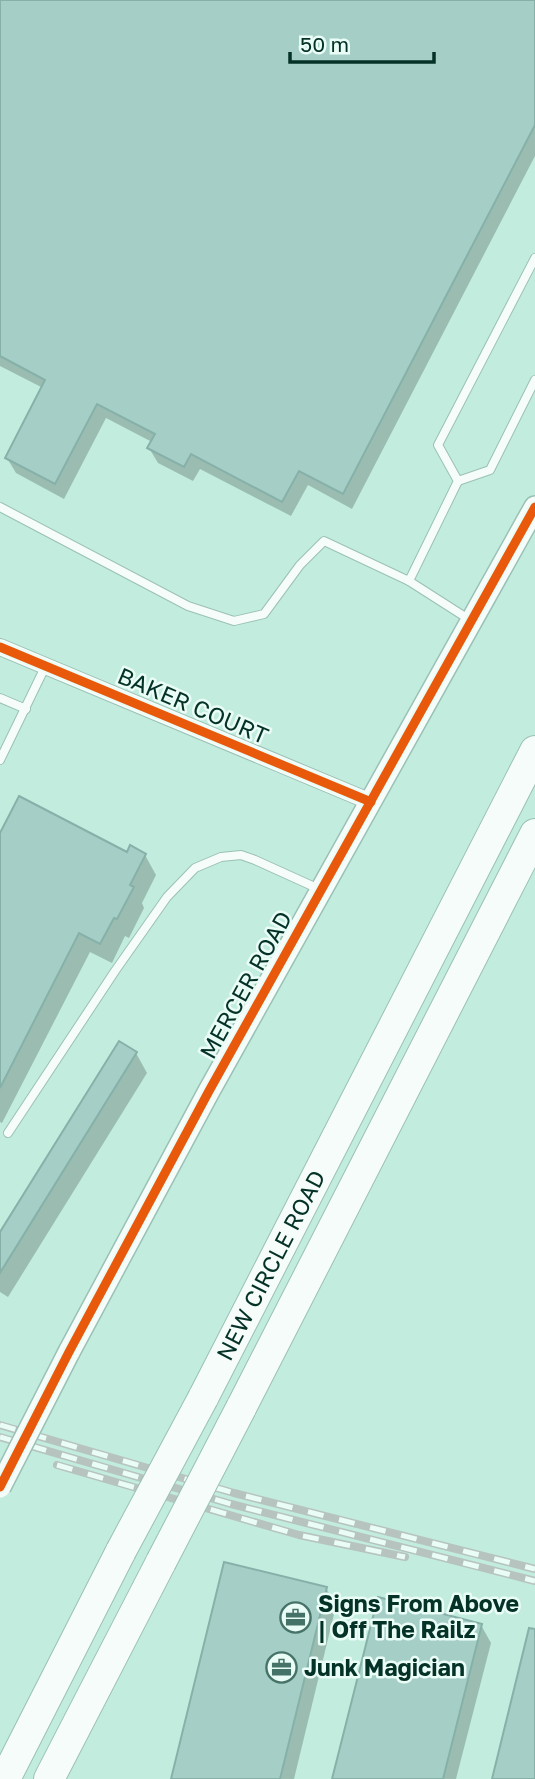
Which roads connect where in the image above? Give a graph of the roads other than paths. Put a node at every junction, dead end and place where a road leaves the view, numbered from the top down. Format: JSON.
{"nodes":[{"id":1,"x":535,"y":258,"type":"edge"},
{"id":2,"x":535,"y":380,"type":"edge"},
{"id":3,"x":458,"y":481,"type":"junction"},
{"id":4,"x":0,"y":506,"type":"edge"},
{"id":5,"x":535,"y":507,"type":"edge"},
{"id":6,"x":409,"y":581,"type":"junction"},
{"id":7,"x":471,"y":621,"type":"junction"},
{"id":8,"x":0,"y":647,"type":"edge"},
{"id":9,"x":46,"y":666,"type":"junction"},
{"id":10,"x":0,"y":698,"type":"edge"},
{"id":11,"x":26,"y":709,"type":"junction"},
{"id":12,"x":535,"y":751,"type":"edge"},
{"id":13,"x":0,"y":760,"type":"edge"},
{"id":14,"x":372,"y":802,"type":"junction"},
{"id":15,"x":535,"y":834,"type":"edge"},
{"id":16,"x":322,"y":890,"type":"junction"},
{"id":17,"x":8,"y":1133,"type":"dead end"},
{"id":18,"x":0,"y":1487,"type":"edge"},
{"id":19,"x":5,"y":1779,"type":"edge"},
{"id":20,"x":49,"y":1779,"type":"edge"}],
"edges":[{"from":1,"to":3,"type":"lane"},
{"from":2,"to":3,"type":"lane"},
{"from":3,"to":6,"type":"lane"},
{"from":4,"to":6,"type":"lane"},
{"from":5,"to":7,"type":"street","name":"MERCER ROAD"},
{"from":6,"to":7,"type":"lane"},
{"from":7,"to":14,"type":"street","name":"MERCER ROAD"},
{"from":8,"to":9,"type":"street","name":"BAKER COURT"},
{"from":9,"to":11,"type":"lane"},
{"from":9,"to":14,"type":"street","name":"BAKER COURT"},
{"from":10,"to":11,"type":"lane"},
{"from":11,"to":13,"type":"lane"},
{"from":12,"to":19,"type":"highway","name":"NEW CIRCLE ROAD","bridge":true},
{"from":14,"to":16,"type":"street","name":"MERCER ROAD"},
{"from":15,"to":20,"type":"highway","name":"NEW CIRCLE ROAD","bridge":true},
{"from":16,"to":17,"type":"lane"},
{"from":16,"to":18,"type":"street","name":"MERCER ROAD","bridge":true}]}
